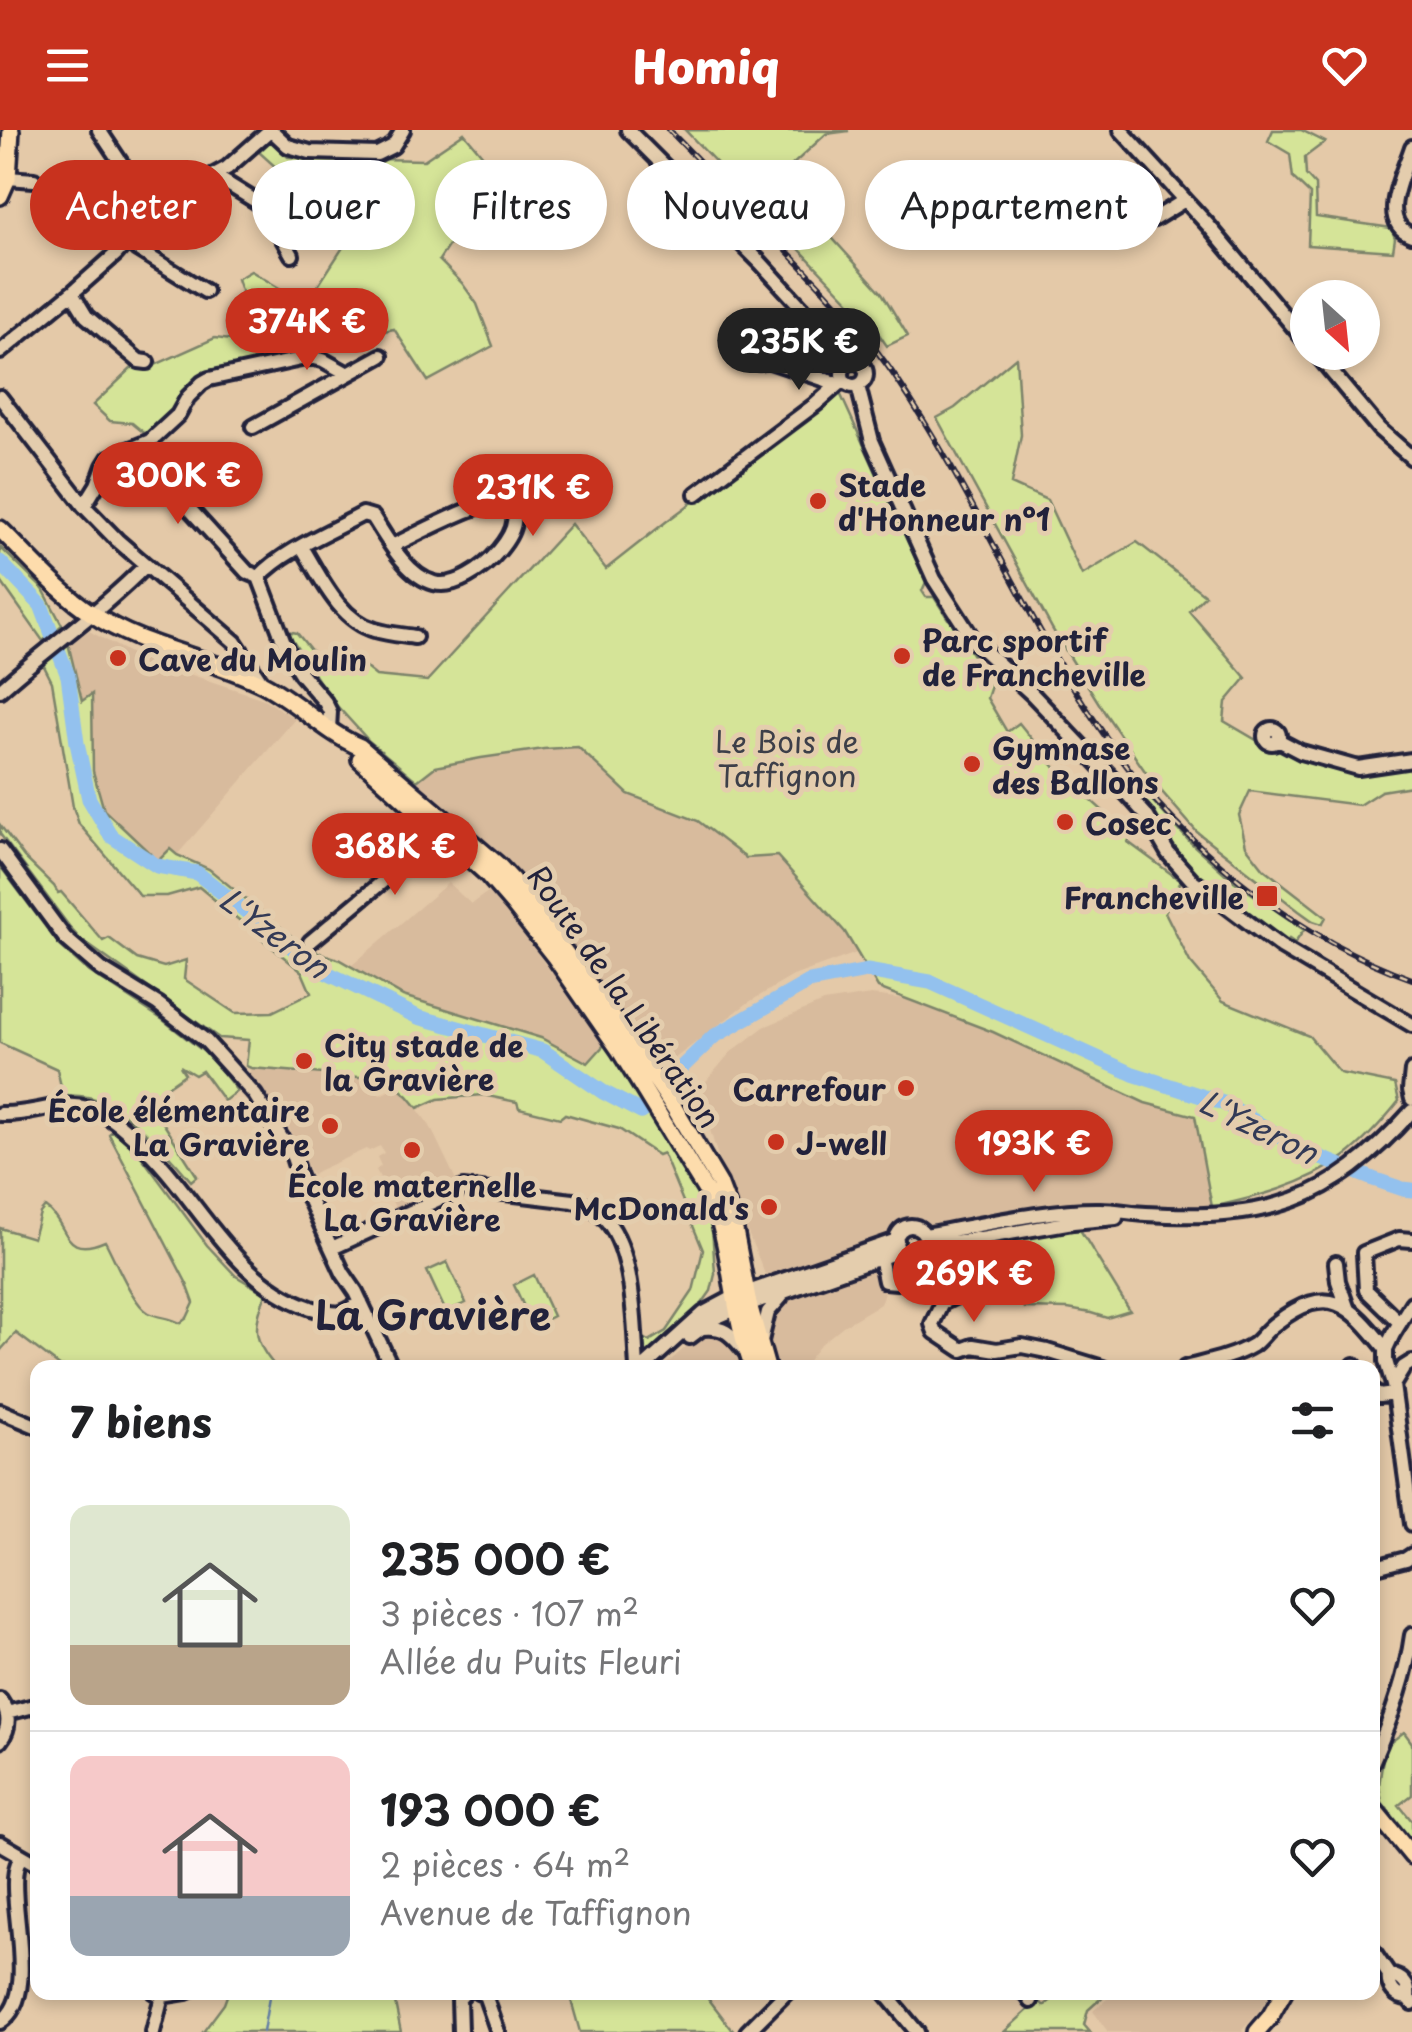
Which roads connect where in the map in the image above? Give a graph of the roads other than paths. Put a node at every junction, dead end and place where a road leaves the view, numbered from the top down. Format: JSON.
{"nodes":[{"id":1,"x":11,"y":130,"type":"edge"},
{"id":2,"x":99,"y":130,"type":"edge"},
{"id":3,"x":270,"y":130,"type":"edge"},
{"id":4,"x":403,"y":130,"type":"edge"},
{"id":5,"x":628,"y":130,"type":"edge"},
{"id":6,"x":1121,"y":130,"type":"edge"},
{"id":7,"x":1412,"y":147,"type":"edge"},
{"id":8,"x":119,"y":160,"type":"edge"},
{"id":9,"x":232,"y":162,"type":"edge"},
{"id":10,"x":8,"y":178,"type":"junction"},
{"id":11,"x":30,"y":180,"type":"edge"},
{"id":12,"x":232,"y":187,"type":"edge"},
{"id":13,"x":0,"y":196,"type":"edge"},
{"id":14,"x":1185,"y":200,"type":"junction"},
{"id":15,"x":1163,"y":213,"type":"edge"},
{"id":16,"x":1412,"y":236,"type":"edge"},
{"id":17,"x":117,"y":250,"type":"edge"},
{"id":18,"x":139,"y":250,"type":"edge"},
{"id":19,"x":292,"y":256,"type":"dead end"},
{"id":20,"x":206,"y":291,"type":"dead end"},
{"id":21,"x":72,"y":293,"type":"junction"},
{"id":22,"x":1290,"y":323,"type":"edge"},
{"id":23,"x":0,"y":352,"type":"edge"},
{"id":24,"x":381,"y":356,"type":"dead end"},
{"id":25,"x":147,"y":362,"type":"dead end"},
{"id":26,"x":759,"y":362,"type":"dead end"},
{"id":27,"x":847,"y":364,"type":"junction"},
{"id":28,"x":1330,"y":370,"type":"edge"},
{"id":29,"x":348,"y":374,"type":"junction"},
{"id":30,"x":841,"y":382,"type":"junction"},
{"id":31,"x":858,"y":386,"type":"junction"},
{"id":32,"x":0,"y":396,"type":"edge"},
{"id":33,"x":253,"y":427,"type":"dead end"},
{"id":34,"x":150,"y":441,"type":"junction"},
{"id":35,"x":1412,"y":458,"type":"edge"},
{"id":36,"x":696,"y":494,"type":"dead end"},
{"id":37,"x":84,"y":506,"type":"junction"},
{"id":38,"x":0,"y":528,"type":"edge"},
{"id":39,"x":392,"y":546,"type":"junction"},
{"id":40,"x":302,"y":547,"type":"junction"},
{"id":41,"x":146,"y":565,"type":"junction"},
{"id":42,"x":258,"y":576,"type":"junction"},
{"id":43,"x":90,"y":613,"type":"junction"},
{"id":44,"x":416,"y":637,"type":"dead end"},
{"id":45,"x":263,"y":684,"type":"junction"},
{"id":46,"x":0,"y":690,"type":"edge"},
{"id":47,"x":329,"y":729,"type":"junction"},
{"id":48,"x":1278,"y":740,"type":"dead end"},
{"id":49,"x":1412,"y":760,"type":"edge"},
{"id":50,"x":443,"y":827,"type":"junction"},
{"id":51,"x":0,"y":850,"type":"edge"},
{"id":52,"x":310,"y":942,"type":"dead end"},
{"id":53,"x":1394,"y":1015,"type":"junction"},
{"id":54,"x":1412,"y":1025,"type":"edge"},
{"id":55,"x":1412,"y":1035,"type":"edge"},
{"id":56,"x":1412,"y":1071,"type":"edge"},
{"id":57,"x":1411,"y":1094,"type":"edge"},
{"id":58,"x":1412,"y":1111,"type":"edge"},
{"id":59,"x":0,"y":1114,"type":"edge"},
{"id":60,"x":925,"y":1240,"type":"junction"},
{"id":61,"x":1412,"y":1240,"type":"edge"},
{"id":62,"x":898,"y":1245,"type":"junction"},
{"id":63,"x":332,"y":1248,"type":"junction"},
{"id":64,"x":880,"y":1257,"type":"junction"},
{"id":65,"x":1336,"y":1263,"type":"dead end"},
{"id":66,"x":786,"y":1291,"type":"junction"},
{"id":67,"x":964,"y":1292,"type":"dead end"},
{"id":68,"x":741,"y":1300,"type":"junction"},
{"id":69,"x":361,"y":1302,"type":"junction"},
{"id":70,"x":942,"y":1303,"type":"junction"},
{"id":71,"x":1412,"y":1303,"type":"edge"},
{"id":72,"x":1347,"y":1307,"type":"junction"},
{"id":73,"x":1400,"y":1323,"type":"junction"},
{"id":74,"x":700,"y":1328,"type":"junction"},
{"id":75,"x":1386,"y":1349,"type":"junction"},
{"id":76,"x":753,"y":1356,"type":"edge"},
{"id":77,"x":388,"y":1360,"type":"edge"},
{"id":78,"x":639,"y":1360,"type":"edge"},
{"id":79,"x":649,"y":1360,"type":"edge"},
{"id":80,"x":663,"y":1360,"type":"edge"},
{"id":81,"x":1077,"y":1360,"type":"edge"},
{"id":82,"x":1210,"y":1360,"type":"edge"},
{"id":83,"x":1412,"y":1362,"type":"edge"},
{"id":84,"x":1394,"y":1389,"type":"junction"},
{"id":85,"x":1380,"y":1396,"type":"edge"},
{"id":86,"x":0,"y":1411,"type":"edge"},
{"id":87,"x":30,"y":1425,"type":"edge"},
{"id":88,"x":1411,"y":1497,"type":"edge"},
{"id":89,"x":1412,"y":1524,"type":"edge"},
{"id":90,"x":1412,"y":1555,"type":"edge"},
{"id":91,"x":1380,"y":1565,"type":"edge"},
{"id":92,"x":1412,"y":1635,"type":"edge"},
{"id":93,"x":30,"y":1705,"type":"edge"},
{"id":94,"x":3,"y":1707,"type":"edge"},
{"id":95,"x":0,"y":1741,"type":"edge"},
{"id":96,"x":1380,"y":1743,"type":"edge"},
{"id":97,"x":1380,"y":1817,"type":"edge"},
{"id":98,"x":0,"y":1843,"type":"edge"},
{"id":99,"x":21,"y":1855,"type":"junction"},
{"id":100,"x":1412,"y":1856,"type":"edge"},
{"id":101,"x":30,"y":1860,"type":"edge"},
{"id":102,"x":1380,"y":1961,"type":"edge"},
{"id":103,"x":157,"y":2000,"type":"edge"},
{"id":104,"x":459,"y":2000,"type":"edge"},
{"id":105,"x":486,"y":2000,"type":"edge"},
{"id":106,"x":779,"y":2000,"type":"edge"},
{"id":107,"x":891,"y":2000,"type":"edge"},
{"id":108,"x":1280,"y":2000,"type":"edge"},
{"id":109,"x":1410,"y":2001,"type":"edge"},
{"id":110,"x":0,"y":2022,"type":"edge"},
{"id":111,"x":153,"y":2032,"type":"edge"},
{"id":112,"x":460,"y":2032,"type":"edge"},
{"id":113,"x":498,"y":2032,"type":"edge"},
{"id":114,"x":747,"y":2032,"type":"edge"},
{"id":115,"x":917,"y":2032,"type":"edge"},
{"id":116,"x":1258,"y":2032,"type":"edge"}],
"edges":[{"from":1,"to":10,"type":"main road"},
{"from":2,"to":8,"type":"street"},
{"from":3,"to":4,"type":"street"},
{"from":3,"to":9,"type":"street"},
{"from":5,"to":27,"type":"street"},
{"from":6,"to":14,"type":"street"},
{"from":7,"to":16,"type":"street"},
{"from":10,"to":11,"type":"street"},
{"from":10,"to":13,"type":"main road"},
{"from":12,"to":19,"type":"street"},
{"from":14,"to":15,"type":"street"},
{"from":14,"to":22,"type":"street"},
{"from":17,"to":21,"type":"street"},
{"from":18,"to":20,"type":"street"},
{"from":21,"to":23,"type":"street"},
{"from":21,"to":25,"type":"street"},
{"from":24,"to":29,"type":"street"},
{"from":26,"to":30,"type":"street"},
{"from":27,"to":30,"type":"street"},
{"from":27,"to":31,"type":"street"},
{"from":28,"to":35,"type":"street"},
{"from":29,"to":33,"type":"street"},
{"from":29,"to":34,"type":"street"},
{"from":30,"to":31,"type":"street"},
{"from":30,"to":36,"type":"street"},
{"from":31,"to":53,"type":"street"},
{"from":32,"to":37,"type":"street","name":"Route de la Libération"},
{"from":34,"to":37,"type":"street"},
{"from":34,"to":42,"type":"street"},
{"from":37,"to":41,"type":"street","name":"Route de la Libération"},
{"from":38,"to":43,"type":"main road","name":"Route de la Libération"},
{"from":39,"to":39,"type":"street"},
{"from":39,"to":40,"type":"street"},
{"from":40,"to":42,"type":"street"},
{"from":40,"to":44,"type":"street"},
{"from":41,"to":43,"type":"street"},
{"from":41,"to":45,"type":"street","name":"Route de la Libération"},
{"from":42,"to":47,"type":"street"},
{"from":43,"to":45,"type":"main road","name":"Route de la Libération"},
{"from":43,"to":46,"type":"street"},
{"from":45,"to":47,"type":"main road","name":"Route de la Libération"},
{"from":47,"to":50,"type":"main road","name":"Route de la Libération"},
{"from":48,"to":49,"type":"street"},
{"from":50,"to":52,"type":"street"},
{"from":50,"to":68,"type":"main road","name":"Route de la Libération"},
{"from":51,"to":63,"type":"street"},
{"from":53,"to":54,"type":"street"},
{"from":53,"to":55,"type":"street"},
{"from":56,"to":57,"type":"street"},
{"from":58,"to":60,"type":"street"},
{"from":59,"to":69,"type":"street"},
{"from":60,"to":62,"type":"street"},
{"from":60,"to":62,"type":"street"},
{"from":61,"to":73,"type":"street"},
{"from":62,"to":64,"type":"street"},
{"from":62,"to":68,"type":"street"},
{"from":63,"to":69,"type":"street"},
{"from":63,"to":78,"type":"street"},
{"from":64,"to":66,"type":"street"},
{"from":64,"to":70,"type":"street"},
{"from":65,"to":72,"type":"street"},
{"from":66,"to":68,"type":"street"},
{"from":66,"to":76,"type":"street"},
{"from":67,"to":70,"type":"street"},
{"from":68,"to":74,"type":"street"},
{"from":68,"to":76,"type":"main road","name":"Route de la Libération"},
{"from":68,"to":79,"type":"street"},
{"from":69,"to":77,"type":"street"},
{"from":70,"to":81,"type":"street"},
{"from":71,"to":73,"type":"street"},
{"from":72,"to":75,"type":"street"},
{"from":72,"to":82,"type":"street"},
{"from":73,"to":75,"type":"street"},
{"from":74,"to":76,"type":"street"},
{"from":74,"to":80,"type":"street"},
{"from":75,"to":84,"type":"street"},
{"from":83,"to":84,"type":"street"},
{"from":84,"to":85,"type":"street"},
{"from":84,"to":88,"type":"street"},
{"from":86,"to":87,"type":"street"},
{"from":88,"to":89,"type":"street"},
{"from":90,"to":91,"type":"street"},
{"from":92,"to":96,"type":"street"},
{"from":93,"to":94,"type":"street"},
{"from":94,"to":95,"type":"street"},
{"from":97,"to":100,"type":"main road"},
{"from":98,"to":99,"type":"street"},
{"from":99,"to":101,"type":"street"},
{"from":99,"to":110,"type":"street"},
{"from":102,"to":109,"type":"street"},
{"from":103,"to":111,"type":"street"},
{"from":104,"to":112,"type":"street"},
{"from":105,"to":113,"type":"street"},
{"from":106,"to":114,"type":"street"},
{"from":107,"to":115,"type":"street"},
{"from":108,"to":116,"type":"main road"}]}
